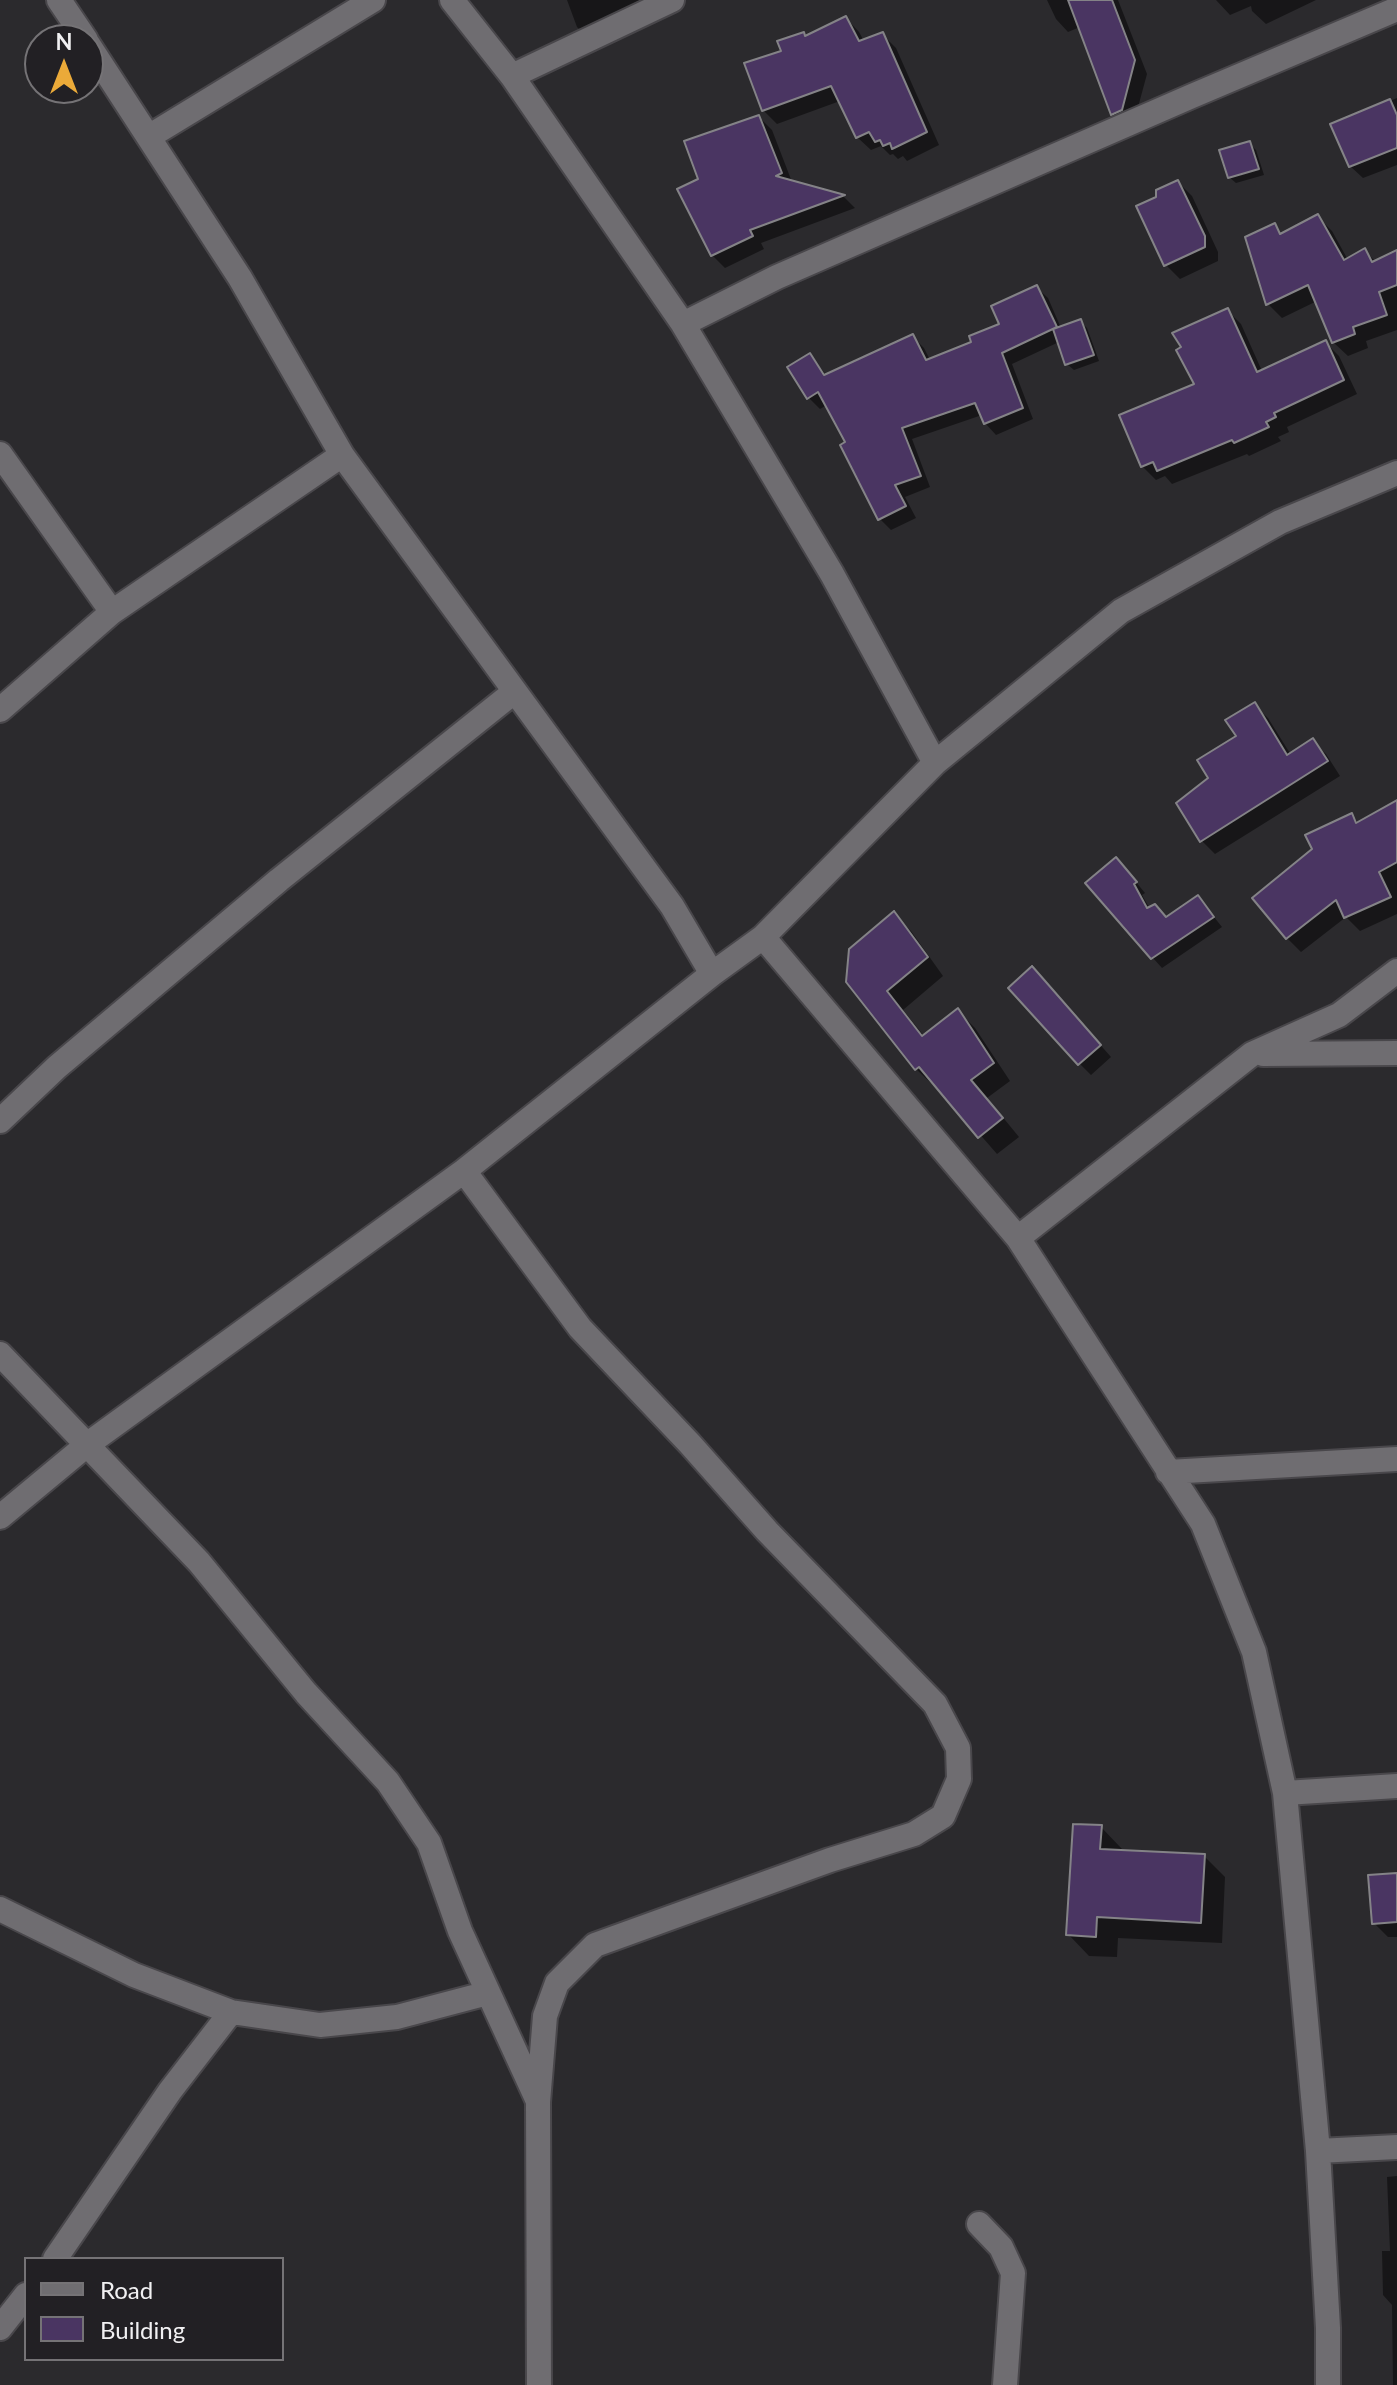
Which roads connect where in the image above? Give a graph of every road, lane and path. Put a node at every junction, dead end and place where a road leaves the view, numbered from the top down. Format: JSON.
{"nodes":[{"id":1,"x":59,"y":0,"type":"edge"},
{"id":2,"x":373,"y":0,"type":"edge"},
{"id":3,"x":452,"y":0,"type":"edge"},
{"id":4,"x":672,"y":0,"type":"edge"},
{"id":5,"x":1397,"y":9,"type":"edge"},
{"id":6,"x":75,"y":24,"type":"edge"},
{"id":7,"x":104,"y":67,"type":"edge"},
{"id":8,"x":512,"y":76,"type":"junction"},
{"id":9,"x":150,"y":136,"type":"junction"},
{"id":10,"x":683,"y":324,"type":"junction"},
{"id":11,"x":0,"y":454,"type":"edge"},
{"id":12,"x":342,"y":455,"type":"junction"},
{"id":13,"x":1397,"y":473,"type":"edge"},
{"id":14,"x":112,"y":612,"type":"junction"},
{"id":15,"x":514,"y":692,"type":"junction"},
{"id":16,"x":0,"y":710,"type":"edge"},
{"id":17,"x":935,"y":763,"type":"junction"},
{"id":18,"x":763,"y":937,"type":"junction"},
{"id":19,"x":1397,"y":971,"type":"edge"},
{"id":20,"x":712,"y":974,"type":"junction"},
{"id":21,"x":1397,"y":1053,"type":"edge"},
{"id":22,"x":1252,"y":1054,"type":"junction"},
{"id":23,"x":0,"y":1121,"type":"edge"},
{"id":24,"x":464,"y":1171,"type":"junction"},
{"id":25,"x":1018,"y":1238,"type":"junction"},
{"id":26,"x":0,"y":1354,"type":"edge"},
{"id":27,"x":88,"y":1444,"type":"junction"},
{"id":28,"x":1397,"y":1459,"type":"edge"},
{"id":29,"x":1168,"y":1472,"type":"junction"},
{"id":30,"x":0,"y":1517,"type":"edge"},
{"id":31,"x":1397,"y":1786,"type":"edge"},
{"id":32,"x":1285,"y":1793,"type":"junction"},
{"id":33,"x":0,"y":1909,"type":"edge"},
{"id":34,"x":488,"y":1993,"type":"junction"},
{"id":35,"x":231,"y":2012,"type":"junction"},
{"id":36,"x":538,"y":2102,"type":"junction"},
{"id":37,"x":1397,"y":2147,"type":"edge"},
{"id":38,"x":1318,"y":2151,"type":"junction"},
{"id":39,"x":979,"y":2224,"type":"dead end"},
{"id":40,"x":56,"y":2257,"type":"edge"},
{"id":41,"x":24,"y":2298,"type":"edge"},
{"id":42,"x":0,"y":2328,"type":"edge"},
{"id":43,"x":539,"y":2385,"type":"edge"},
{"id":44,"x":1005,"y":2385,"type":"edge"},
{"id":45,"x":1328,"y":2385,"type":"edge"}],
"edges":[{"from":1,"to":6,"type":"street"},
{"from":2,"to":9,"type":"street"},
{"from":3,"to":8,"type":"street"},
{"from":4,"to":8,"type":"street"},
{"from":5,"to":10,"type":"street"},
{"from":7,"to":9,"type":"street"},
{"from":8,"to":10,"type":"street"},
{"from":9,"to":12,"type":"street"},
{"from":10,"to":17,"type":"street"},
{"from":11,"to":14,"type":"street"},
{"from":12,"to":14,"type":"street"},
{"from":12,"to":15,"type":"street"},
{"from":13,"to":17,"type":"street"},
{"from":14,"to":16,"type":"street"},
{"from":15,"to":20,"type":"street"},
{"from":15,"to":23,"type":"street"},
{"from":17,"to":18,"type":"street"},
{"from":18,"to":20,"type":"street"},
{"from":18,"to":25,"type":"street"},
{"from":19,"to":22,"type":"street"},
{"from":20,"to":24,"type":"street"},
{"from":21,"to":22,"type":"street"},
{"from":22,"to":25,"type":"street"},
{"from":24,"to":27,"type":"street"},
{"from":24,"to":36,"type":"street"},
{"from":25,"to":29,"type":"street"},
{"from":26,"to":27,"type":"street"},
{"from":27,"to":30,"type":"street"},
{"from":27,"to":34,"type":"street"},
{"from":28,"to":29,"type":"street"},
{"from":29,"to":32,"type":"street"},
{"from":31,"to":32,"type":"street"},
{"from":32,"to":38,"type":"street"},
{"from":33,"to":35,"type":"street"},
{"from":34,"to":35,"type":"street"},
{"from":34,"to":36,"type":"street"},
{"from":35,"to":40,"type":"street"},
{"from":36,"to":43,"type":"street"},
{"from":37,"to":38,"type":"street"},
{"from":38,"to":45,"type":"street"},
{"from":39,"to":44,"type":"street"},
{"from":41,"to":42,"type":"street"}]}
